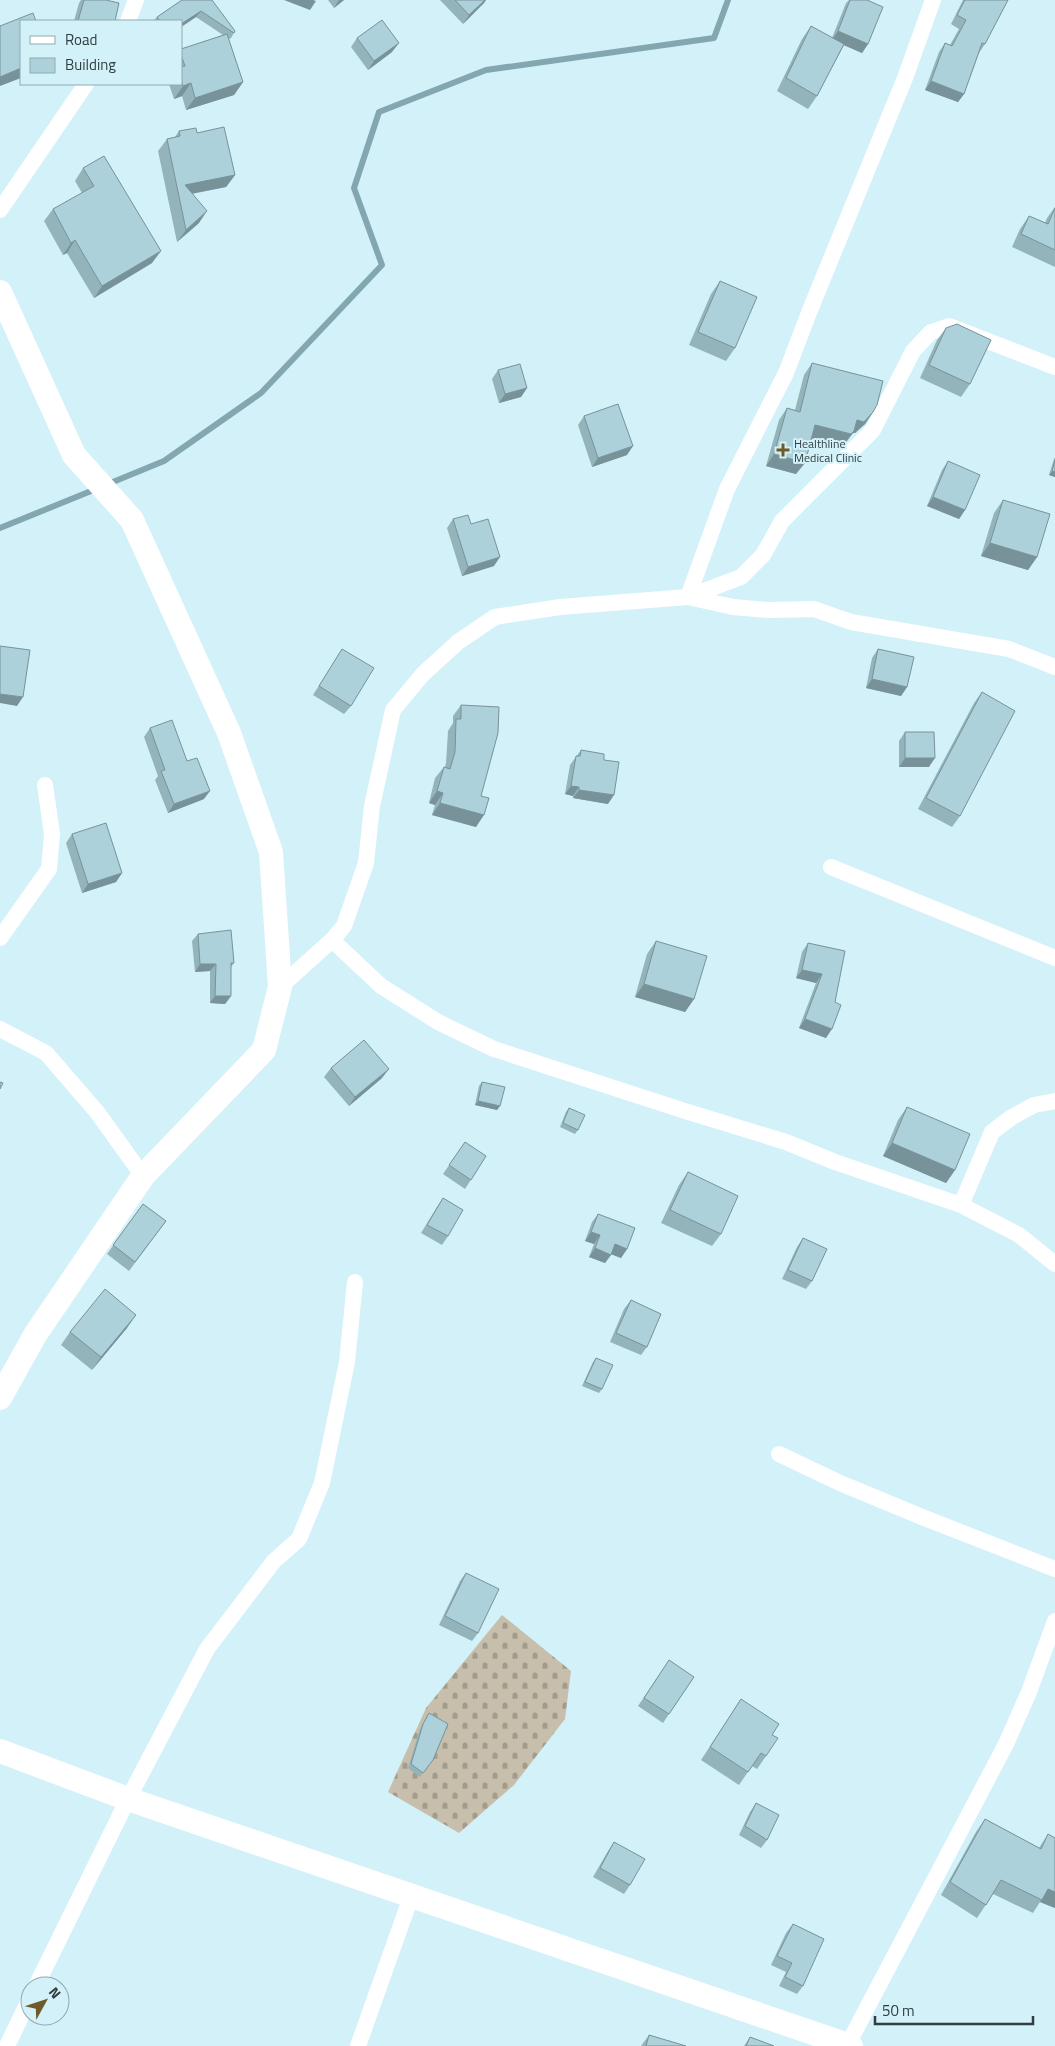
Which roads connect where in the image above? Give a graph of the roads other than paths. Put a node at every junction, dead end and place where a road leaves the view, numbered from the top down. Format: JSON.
{"nodes":[{"id":1,"x":136,"y":0,"type":"edge"},
{"id":2,"x":933,"y":0,"type":"edge"},
{"id":3,"x":128,"y":20,"type":"edge"},
{"id":4,"x":85,"y":85,"type":"edge"},
{"id":5,"x":0,"y":210,"type":"edge"},
{"id":6,"x":0,"y":292,"type":"edge"},
{"id":7,"x":1055,"y":367,"type":"edge"},
{"id":8,"x":688,"y":597,"type":"junction"},
{"id":9,"x":1055,"y":668,"type":"edge"},
{"id":10,"x":45,"y":785,"type":"dead end"},
{"id":11,"x":831,"y":867,"type":"dead end"},
{"id":12,"x":0,"y":938,"type":"edge"},
{"id":13,"x":332,"y":940,"type":"junction"},
{"id":14,"x":1055,"y":958,"type":"edge"},
{"id":15,"x":280,"y":987,"type":"junction"},
{"id":16,"x":0,"y":1029,"type":"edge"},
{"id":17,"x":1055,"y":1101,"type":"edge"},
{"id":18,"x":143,"y":1176,"type":"junction"},
{"id":19,"x":960,"y":1205,"type":"junction"},
{"id":20,"x":1055,"y":1264,"type":"edge"},
{"id":21,"x":355,"y":1282,"type":"dead end"},
{"id":22,"x":0,"y":1398,"type":"edge"},
{"id":23,"x":779,"y":1454,"type":"dead end"},
{"id":24,"x":1055,"y":1569,"type":"edge"},
{"id":25,"x":1055,"y":1621,"type":"edge"},
{"id":26,"x":0,"y":1751,"type":"edge"},
{"id":27,"x":128,"y":1799,"type":"junction"},
{"id":28,"x":411,"y":1897,"type":"junction"},
{"id":29,"x":41,"y":1976,"type":"edge"},
{"id":30,"x":20,"y":2019,"type":"edge"},
{"id":31,"x":7,"y":2046,"type":"edge"},
{"id":32,"x":358,"y":2046,"type":"edge"},
{"id":33,"x":849,"y":2046,"type":"edge"}],
"edges":[{"from":1,"to":3,"type":"street"},
{"from":2,"to":8,"type":"street"},
{"from":4,"to":5,"type":"street"},
{"from":6,"to":15,"type":"main road"},
{"from":7,"to":8,"type":"street"},
{"from":8,"to":9,"type":"street"},
{"from":8,"to":13,"type":"street"},
{"from":10,"to":12,"type":"street"},
{"from":11,"to":14,"type":"street"},
{"from":13,"to":15,"type":"street"},
{"from":13,"to":19,"type":"street"},
{"from":15,"to":18,"type":"main road"},
{"from":16,"to":18,"type":"street"},
{"from":17,"to":19,"type":"street"},
{"from":18,"to":22,"type":"main road"},
{"from":19,"to":20,"type":"street"},
{"from":21,"to":27,"type":"street"},
{"from":23,"to":24,"type":"street"},
{"from":25,"to":33,"type":"street"},
{"from":26,"to":27,"type":"main road"},
{"from":27,"to":28,"type":"main road"},
{"from":27,"to":29,"type":"street"},
{"from":28,"to":32,"type":"street"},
{"from":28,"to":33,"type":"main road"},
{"from":30,"to":31,"type":"street"}]}
